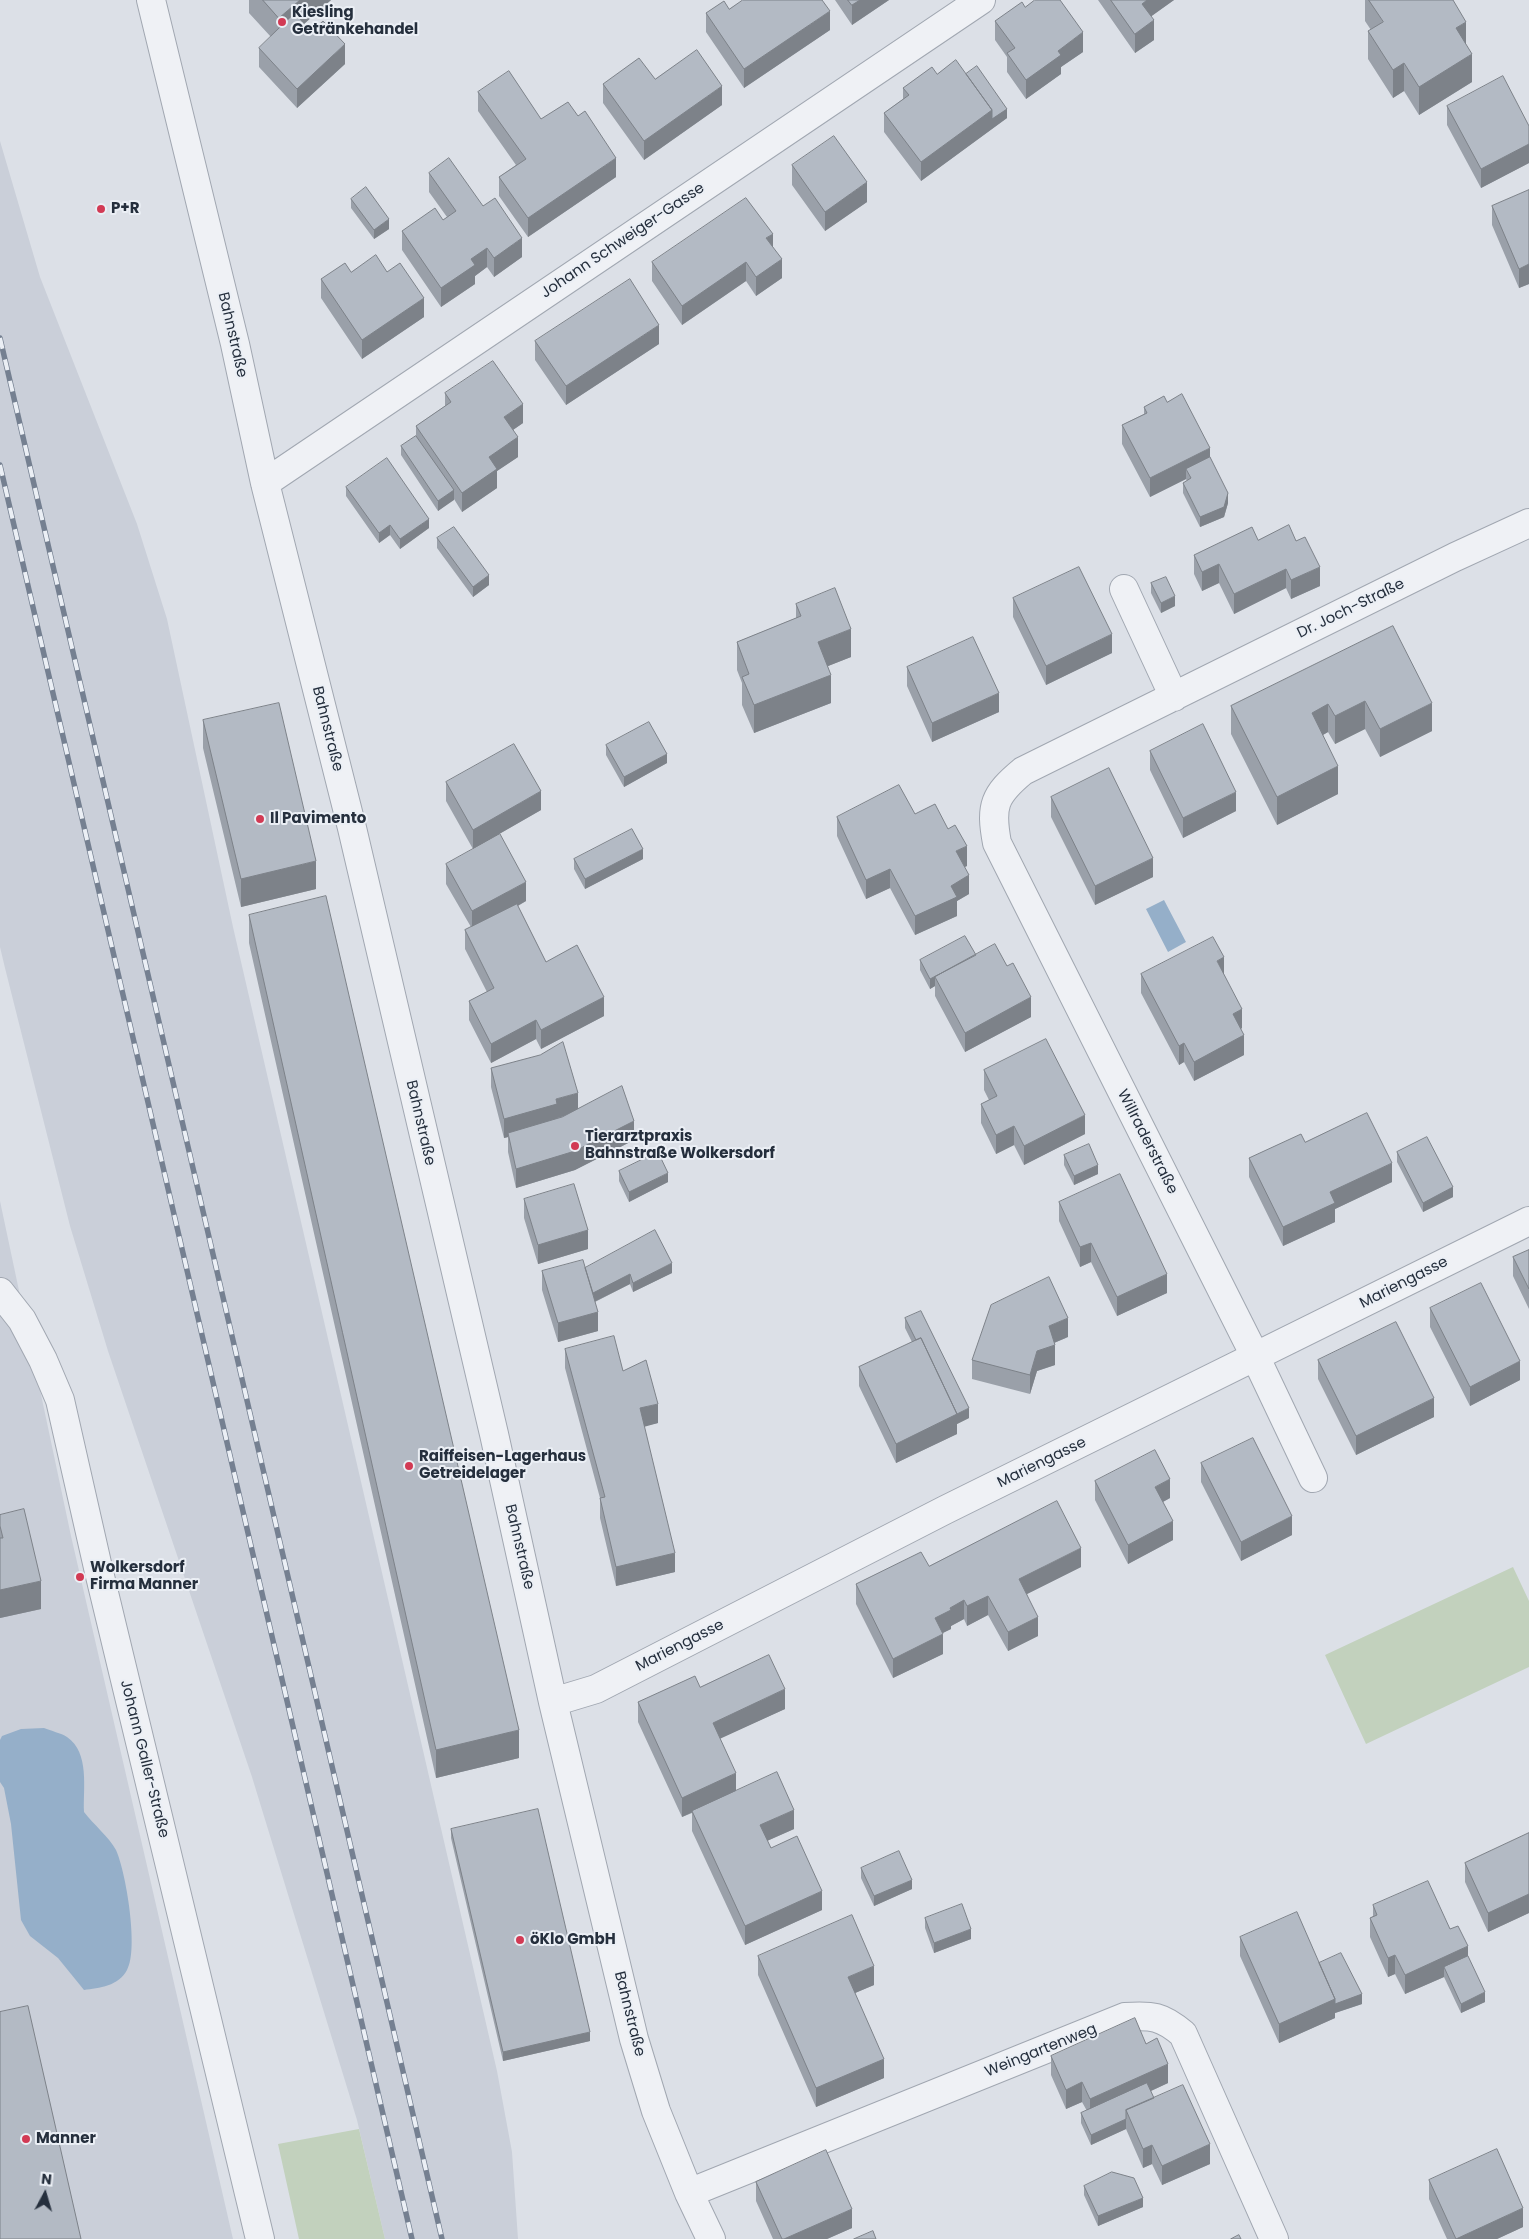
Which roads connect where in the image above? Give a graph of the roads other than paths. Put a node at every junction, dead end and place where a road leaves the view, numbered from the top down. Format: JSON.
{"nodes":[{"id":1,"x":151,"y":0,"type":"edge"},
{"id":2,"x":980,"y":0,"type":"edge"},
{"id":3,"x":266,"y":483,"type":"junction"},
{"id":4,"x":1529,"y":523,"type":"edge"},
{"id":5,"x":1124,"y":589,"type":"dead end"},
{"id":6,"x":1174,"y":697,"type":"junction"},
{"id":7,"x":996,"y":803,"type":"joint"},
{"id":8,"x":1529,"y":1221,"type":"edge"},
{"id":9,"x":0,"y":1292,"type":"edge"},
{"id":10,"x":1256,"y":1358,"type":"junction"},
{"id":11,"x":1313,"y":1478,"type":"dead end"},
{"id":12,"x":553,"y":1702,"type":"junction"},
{"id":13,"x":689,"y":2193,"type":"junction"},
{"id":14,"x":260,"y":2239,"type":"edge"},
{"id":15,"x":711,"y":2239,"type":"edge"},
{"id":16,"x":1274,"y":2239,"type":"edge"}],
"edges":[{"from":1,"to":3,"type":"street","name":"Bahnstraße"},
{"from":2,"to":3,"type":"street","name":"Johann Schweiger-Gasse"},
{"from":3,"to":12,"type":"street","name":"Bahnstraße"},
{"from":4,"to":6,"type":"street","name":"Dr. Joch-Straße"},
{"from":5,"to":6,"type":"street"},
{"from":6,"to":7,"type":"street","name":"Dr. Joch-Straße"},
{"from":7,"to":10,"type":"street","name":"Willraderstraße"},
{"from":8,"to":10,"type":"street","name":"Mariengasse"},
{"from":9,"to":14,"type":"street","name":"Johann Galler-Straße"},
{"from":10,"to":11,"type":"street","name":"Willraderstraße"},
{"from":10,"to":12,"type":"street","name":"Mariengasse"},
{"from":12,"to":13,"type":"street","name":"Bahnstraße"},
{"from":13,"to":15,"type":"street","name":"Bahnstraße"},
{"from":13,"to":16,"type":"street","name":"Weingartenweg"}]}
